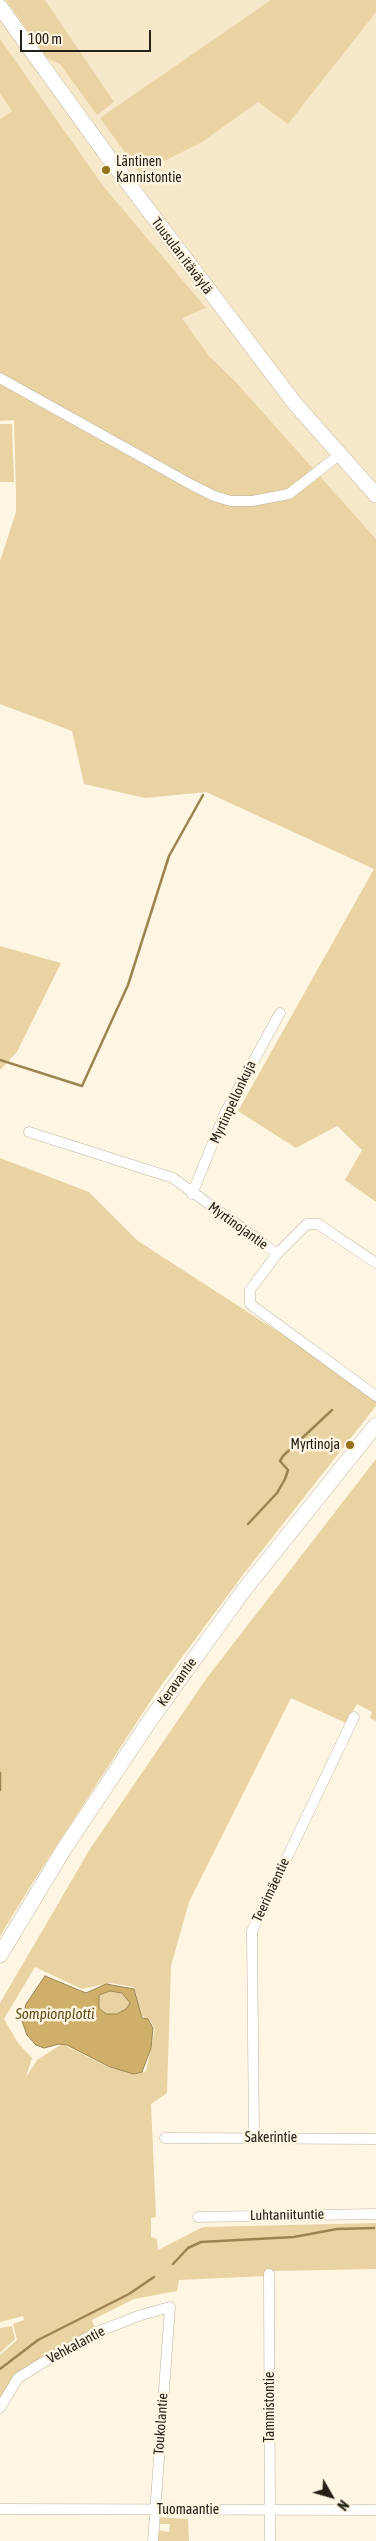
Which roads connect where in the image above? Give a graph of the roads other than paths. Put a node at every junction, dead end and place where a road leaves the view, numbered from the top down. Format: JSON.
{"nodes":[{"id":1,"x":0,"y":7,"type":"edge"},
{"id":2,"x":0,"y":378,"type":"edge"},
{"id":3,"x":339,"y":455,"type":"junction"},
{"id":4,"x":376,"y":496,"type":"edge"},
{"id":5,"x":280,"y":1013,"type":"dead end"},
{"id":6,"x":29,"y":1132,"type":"dead end"},
{"id":7,"x":192,"y":1194,"type":"junction"},
{"id":8,"x":277,"y":1254,"type":"junction"},
{"id":9,"x":376,"y":1263,"type":"edge"},
{"id":10,"x":376,"y":1396,"type":"edge"},
{"id":11,"x":376,"y":1425,"type":"edge"},
{"id":12,"x":354,"y":1717,"type":"dead end"},
{"id":13,"x":0,"y":1955,"type":"edge"},
{"id":14,"x":254,"y":2137,"type":"junction"},
{"id":15,"x":165,"y":2138,"type":"dead end"},
{"id":16,"x":376,"y":2139,"type":"edge"},
{"id":17,"x":376,"y":2214,"type":"edge"},
{"id":18,"x":198,"y":2217,"type":"dead end"},
{"id":19,"x":269,"y":2274,"type":"dead end"},
{"id":20,"x":170,"y":2307,"type":"joint"},
{"id":21,"x":0,"y":2408,"type":"edge"},
{"id":22,"x":0,"y":2509,"type":"edge"},
{"id":23,"x":155,"y":2510,"type":"junction"},
{"id":24,"x":270,"y":2510,"type":"junction"},
{"id":25,"x":376,"y":2510,"type":"edge"},
{"id":26,"x":153,"y":2541,"type":"edge"},
{"id":27,"x":270,"y":2541,"type":"edge"}],
"edges":[{"from":1,"to":3,"type":"main road","name":"Tuusulan itäväylä"},
{"from":2,"to":3,"type":"street"},
{"from":3,"to":4,"type":"main road","name":"Tuusulan itäväylä"},
{"from":5,"to":7,"type":"street","name":"Myrtinpellonkuja"},
{"from":6,"to":7,"type":"street","name":"Myrtinojantie"},
{"from":7,"to":8,"type":"street","name":"Myrtinojantie"},
{"from":8,"to":9,"type":"street"},
{"from":8,"to":10,"type":"street","name":"Myrtinojantie"},
{"from":11,"to":13,"type":"main road","name":"Keravantie"},
{"from":12,"to":14,"type":"street","name":"Teerimäentie"},
{"from":14,"to":15,"type":"street","name":"Sakerintie"},
{"from":14,"to":16,"type":"street","name":"Sakerintie"},
{"from":17,"to":18,"type":"street","name":"Luhtaniituntie"},
{"from":19,"to":24,"type":"street","name":"Tammistontie"},
{"from":20,"to":21,"type":"street","name":"Vehkalantie"},
{"from":20,"to":23,"type":"street","name":"Toukolantie"},
{"from":22,"to":23,"type":"street","name":"Tuomaantie"},
{"from":23,"to":24,"type":"street","name":"Tuomaantie"},
{"from":23,"to":26,"type":"street","name":"Toukolantie"},
{"from":24,"to":25,"type":"street","name":"Tuomaantie"},
{"from":24,"to":27,"type":"street","name":"Tammistontie"}]}
